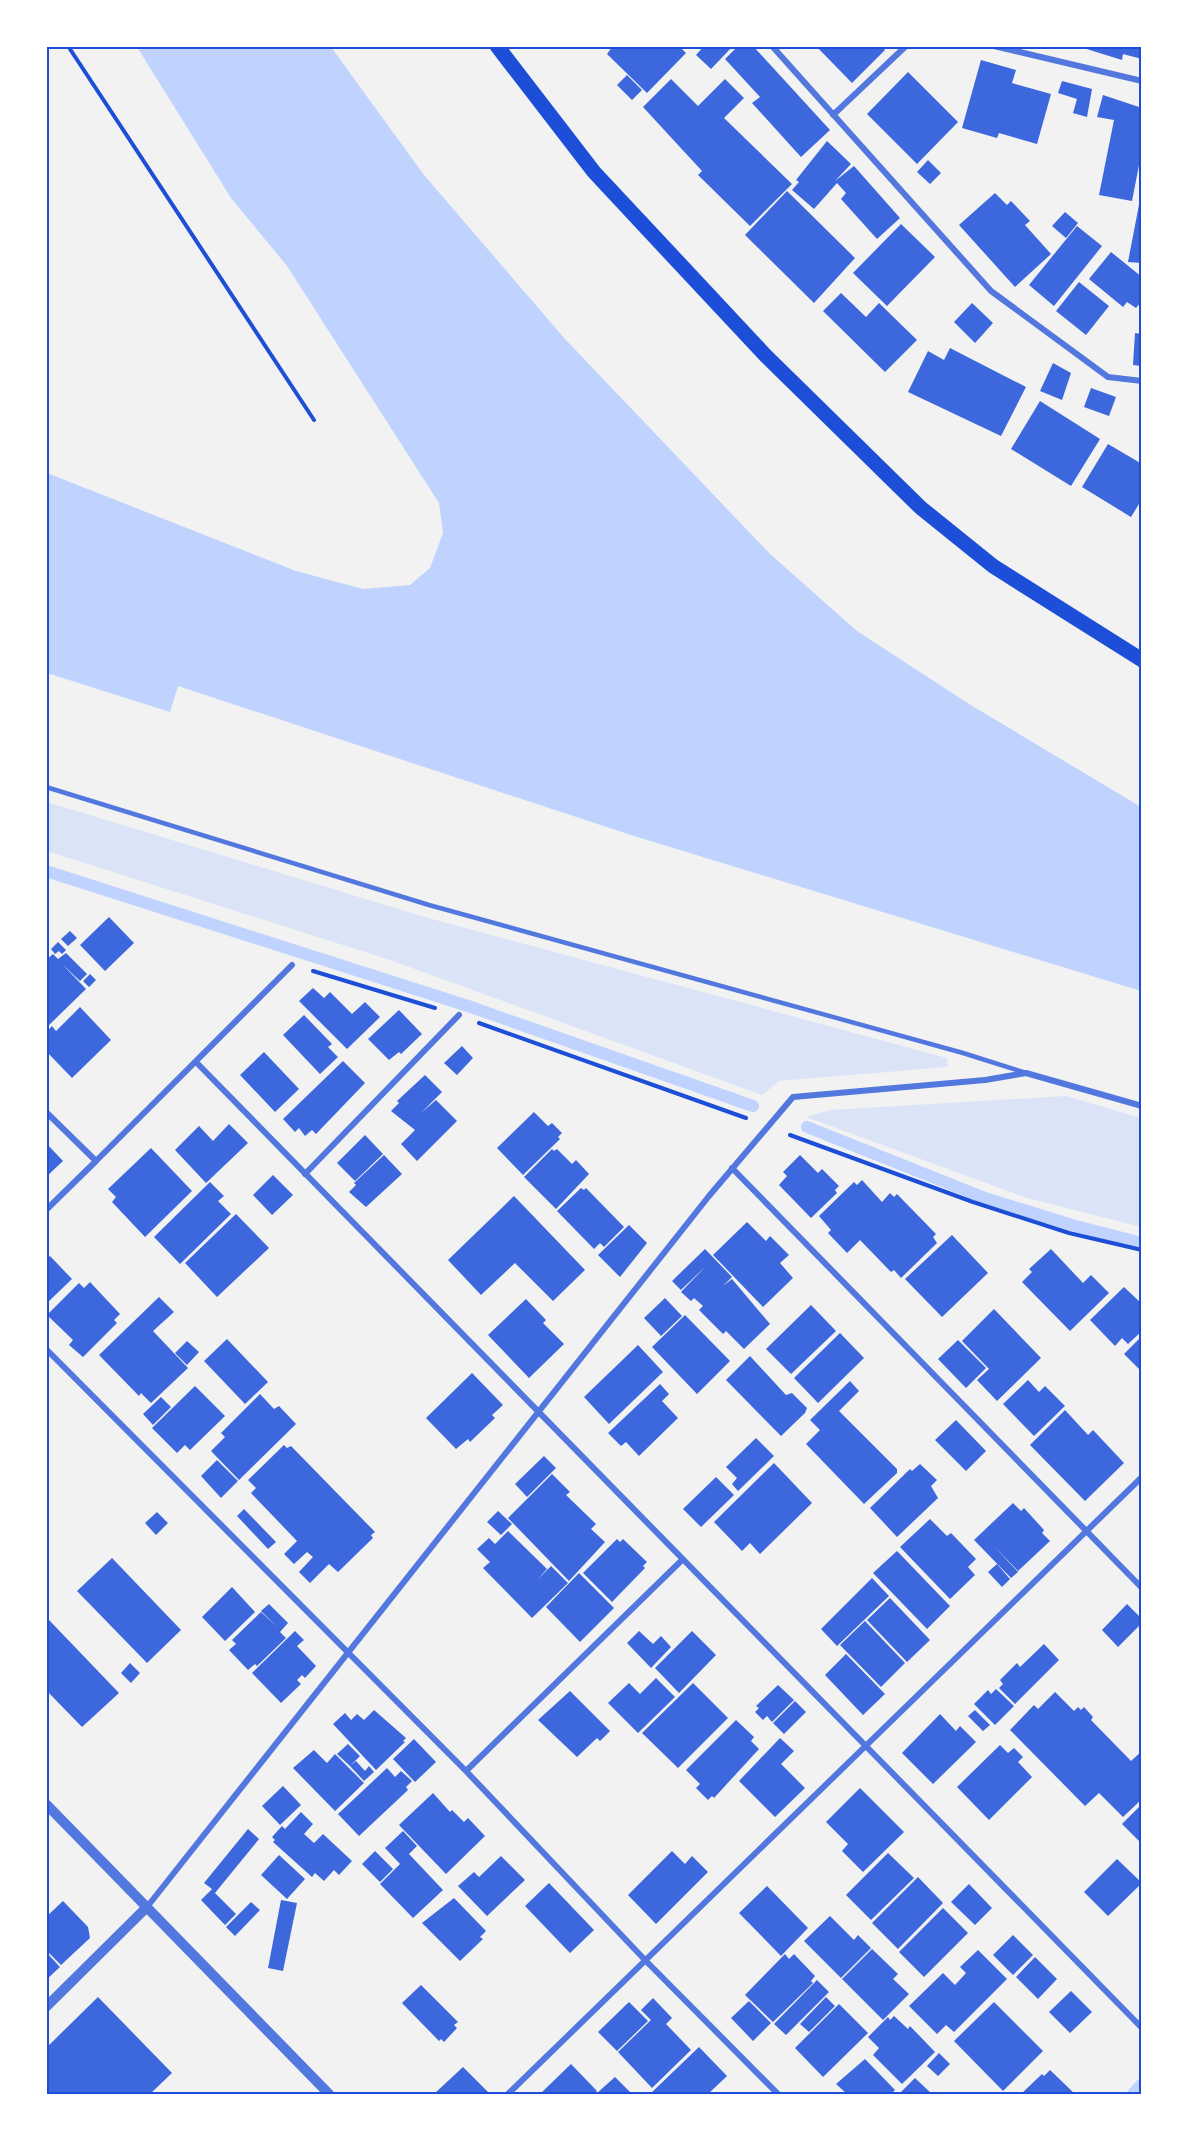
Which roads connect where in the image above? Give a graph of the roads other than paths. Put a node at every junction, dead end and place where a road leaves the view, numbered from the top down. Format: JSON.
{"nodes":[{"id":1,"x":497,"y":46,"type":"edge"},
{"id":2,"x":772,"y":46,"type":"edge"},
{"id":3,"x":906,"y":46,"type":"edge"},
{"id":4,"x":994,"y":46,"type":"edge"},
{"id":5,"x":1142,"y":81,"type":"edge"},
{"id":6,"x":833,"y":115,"type":"junction"},
{"id":7,"x":1142,"y":381,"type":"edge"},
{"id":8,"x":1142,"y":660,"type":"edge"},
{"id":9,"x":46,"y":787,"type":"edge"},
{"id":10,"x":292,"y":965,"type":"road end"},
{"id":11,"x":459,"y":1016,"type":"road end"},
{"id":12,"x":196,"y":1062,"type":"junction"},
{"id":13,"x":1026,"y":1073,"type":"junction"},
{"id":14,"x":1142,"y":1106,"type":"edge"},
{"id":15,"x":46,"y":1112,"type":"edge"},
{"id":16,"x":96,"y":1161,"type":"junction"},
{"id":17,"x":732,"y":1168,"type":"junction"},
{"id":18,"x":305,"y":1174,"type":"junction"},
{"id":19,"x":46,"y":1210,"type":"edge"},
{"id":20,"x":46,"y":1349,"type":"edge"},
{"id":21,"x":539,"y":1412,"type":"junction"},
{"id":22,"x":1142,"y":1477,"type":"edge"},
{"id":23,"x":1086,"y":1531,"type":"junction"},
{"id":24,"x":682,"y":1560,"type":"junction"},
{"id":25,"x":1142,"y":1588,"type":"edge"},
{"id":26,"x":349,"y":1655,"type":"junction"},
{"id":27,"x":864,"y":1748,"type":"junction"},
{"id":28,"x":466,"y":1772,"type":"junction"},
{"id":29,"x":46,"y":1804,"type":"edge"},
{"id":30,"x":147,"y":1907,"type":"junction"},
{"id":31,"x":645,"y":1960,"type":"junction"},
{"id":32,"x":46,"y":2007,"type":"edge"},
{"id":33,"x":1142,"y":2028,"type":"edge"},
{"id":34,"x":328,"y":2094,"type":"edge"},
{"id":35,"x":508,"y":2094,"type":"edge"},
{"id":36,"x":777,"y":2094,"type":"edge"}],
"edges":[{"from":1,"to":8,"type":"main road"},
{"from":2,"to":6,"type":"street"},
{"from":3,"to":6,"type":"street"},
{"from":4,"to":5,"type":"street"},
{"from":6,"to":7,"type":"street"},
{"from":9,"to":13,"type":"lane"},
{"from":10,"to":12,"type":"street"},
{"from":11,"to":18,"type":"street"},
{"from":12,"to":16,"type":"street"},
{"from":12,"to":18,"type":"street"},
{"from":13,"to":14,"type":"street"},
{"from":13,"to":17,"type":"street"},
{"from":15,"to":16,"type":"street"},
{"from":16,"to":19,"type":"street"},
{"from":17,"to":21,"type":"street"},
{"from":17,"to":23,"type":"street"},
{"from":18,"to":21,"type":"street"},
{"from":20,"to":26,"type":"street"},
{"from":21,"to":24,"type":"street"},
{"from":21,"to":26,"type":"street"},
{"from":22,"to":23,"type":"street"},
{"from":23,"to":25,"type":"street"},
{"from":23,"to":27,"type":"street"},
{"from":24,"to":27,"type":"street"},
{"from":24,"to":28,"type":"street"},
{"from":26,"to":28,"type":"street"},
{"from":26,"to":30,"type":"street"},
{"from":27,"to":31,"type":"street"},
{"from":27,"to":33,"type":"street"},
{"from":28,"to":31,"type":"street"},
{"from":29,"to":30,"type":"street"},
{"from":30,"to":32,"type":"street"},
{"from":30,"to":34,"type":"street"},
{"from":31,"to":35,"type":"street"},
{"from":31,"to":36,"type":"street"}]}
